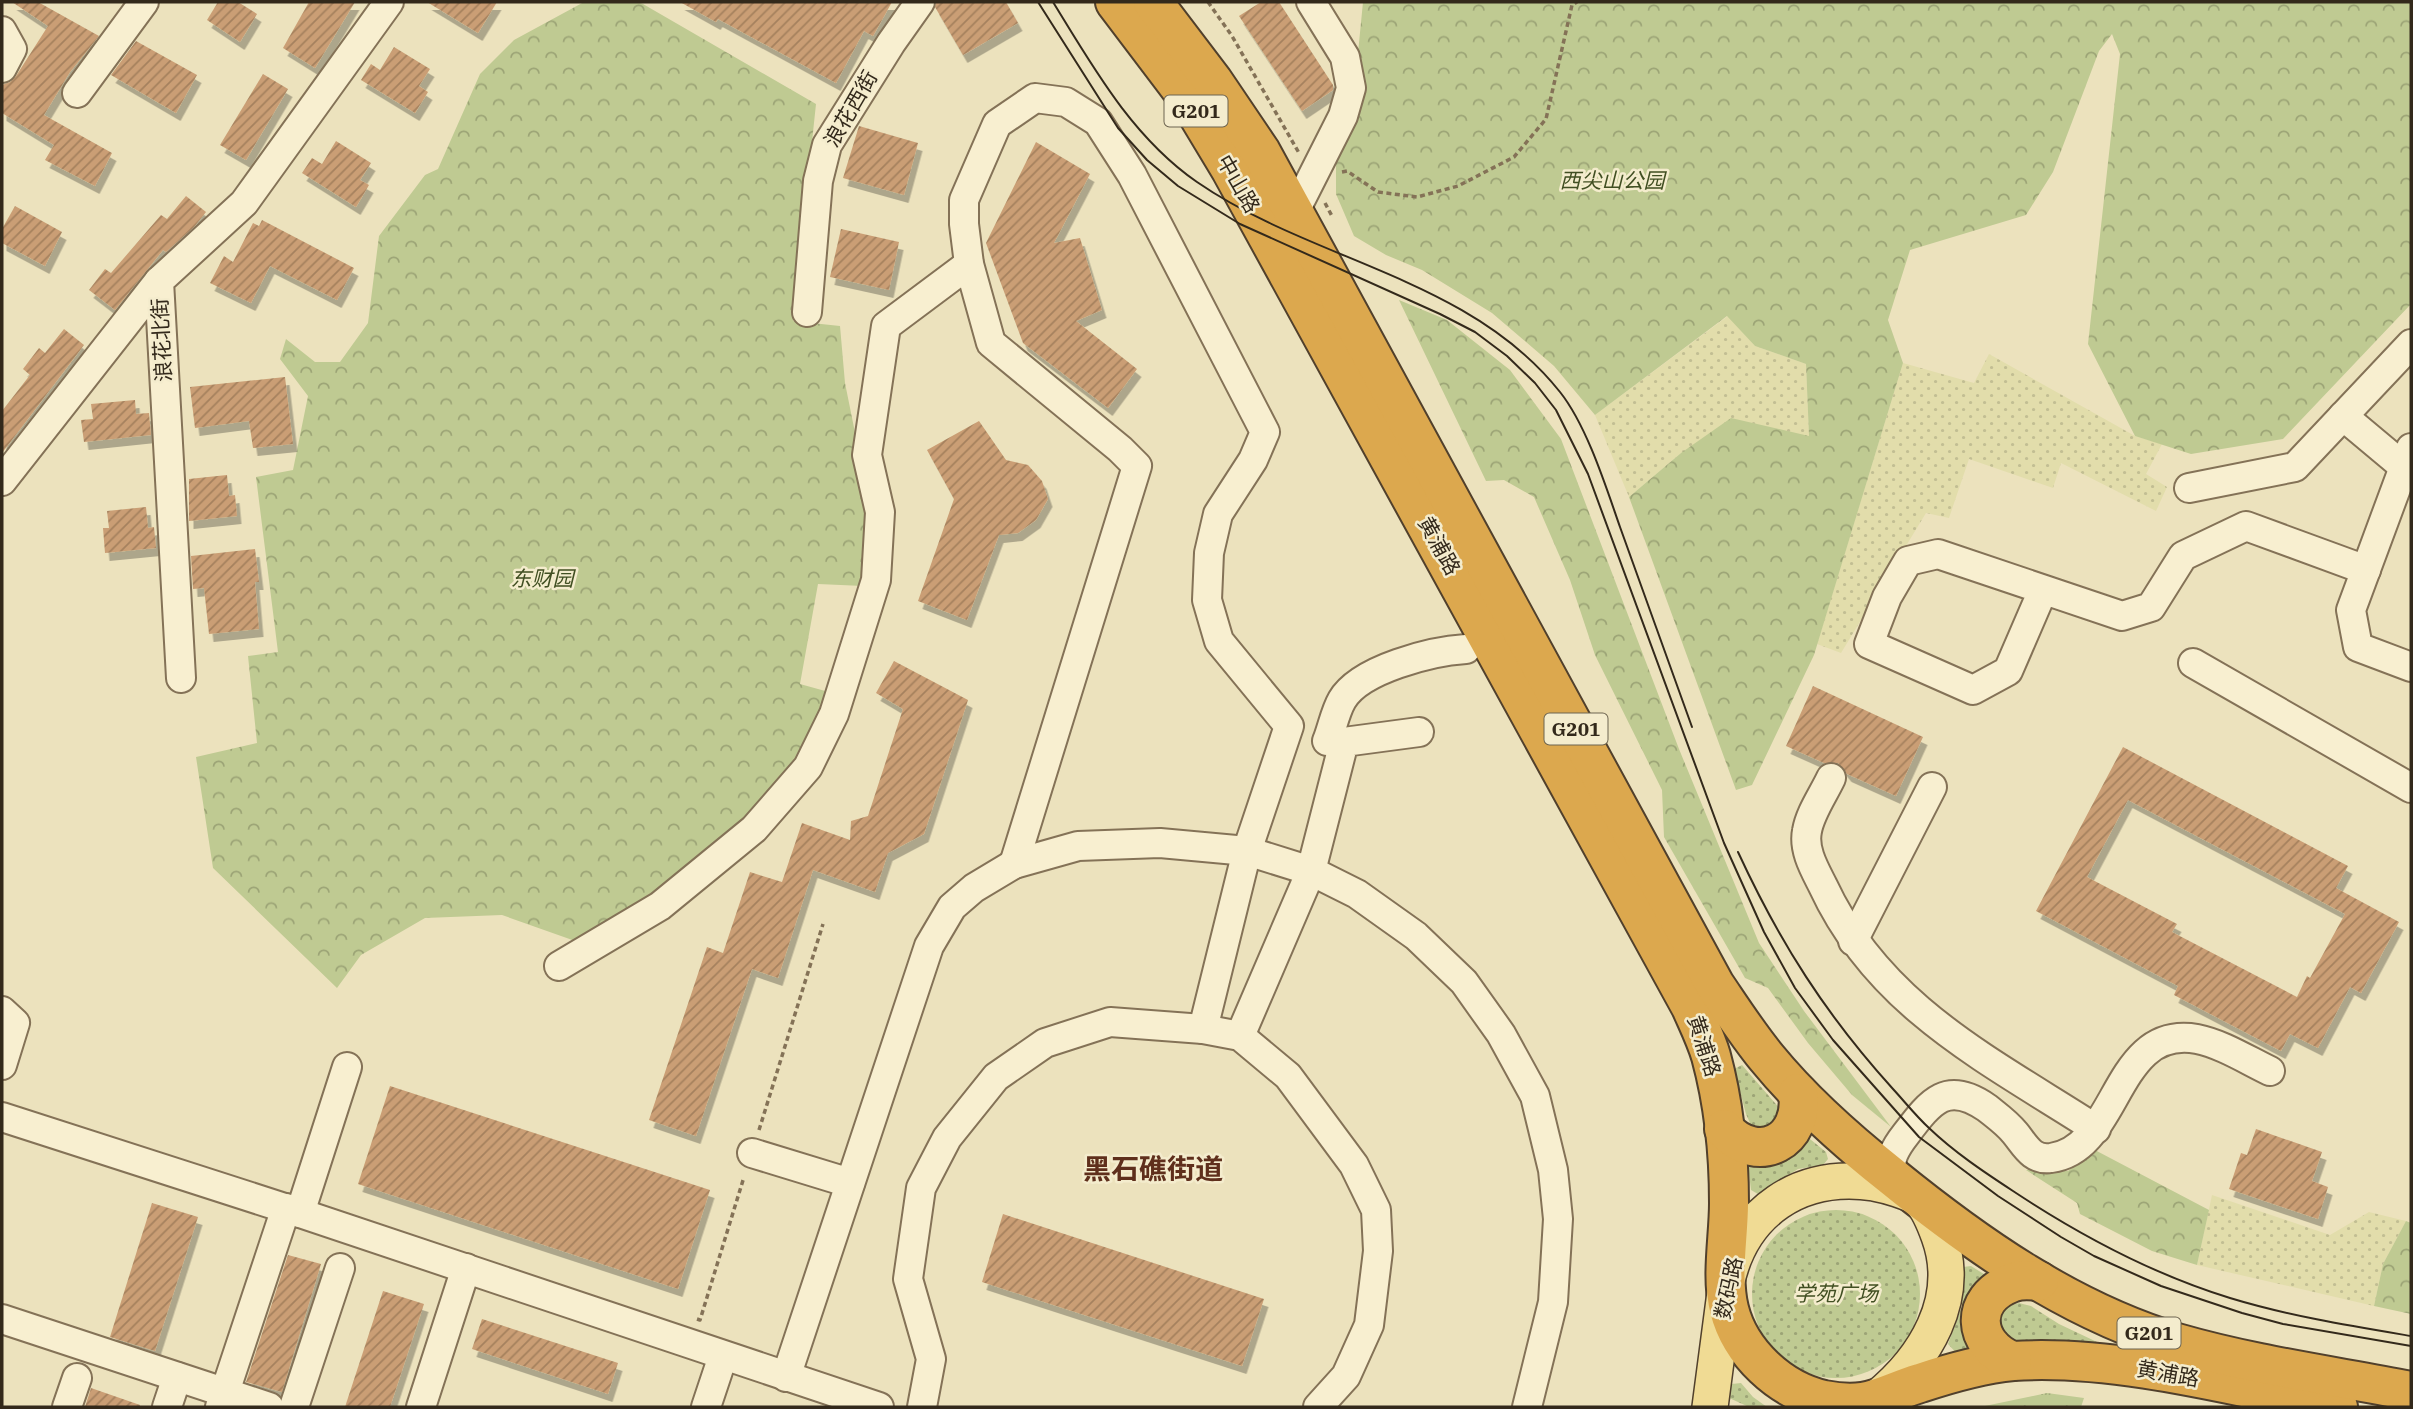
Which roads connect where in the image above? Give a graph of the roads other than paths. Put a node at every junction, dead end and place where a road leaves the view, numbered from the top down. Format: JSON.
{"nodes":[{"id":1,"x":144,"y":2,"type":"edge"},
{"id":2,"x":390,"y":2,"type":"edge"},
{"id":3,"x":920,"y":2,"type":"edge"},
{"id":4,"x":1115,"y":2,"type":"edge"},
{"id":5,"x":1153,"y":2,"type":"edge"},
{"id":6,"x":1311,"y":2,"type":"edge"},
{"id":7,"x":2,"y":30,"type":"edge"},
{"id":8,"x":2,"y":68,"type":"edge"},
{"id":9,"x":77,"y":93,"type":"dead end"},
{"id":10,"x":1279,"y":220,"type":"junction"},
{"id":11,"x":969,"y":264,"type":"junction"},
{"id":12,"x":159,"y":281,"type":"junction"},
{"id":13,"x":807,"y":312,"type":"dead end"},
{"id":14,"x":2411,"y":344,"type":"edge"},
{"id":15,"x":2343,"y":416,"type":"junction"},
{"id":16,"x":2409,"y":461,"type":"edge"},
{"id":17,"x":2,"y":481,"type":"edge"},
{"id":18,"x":2189,"y":488,"type":"dead end"},
{"id":19,"x":2366,"y":570,"type":"junction"},
{"id":20,"x":2043,"y":590,"type":"junction"},
{"id":21,"x":1466,"y":649,"type":"dead end"},
{"id":22,"x":2193,"y":663,"type":"dead end"},
{"id":23,"x":2411,"y":667,"type":"edge"},
{"id":24,"x":181,"y":678,"type":"dead end"},
{"id":25,"x":1289,"y":726,"type":"junction"},
{"id":26,"x":1419,"y":732,"type":"dead end"},
{"id":27,"x":1336,"y":742,"type":"junction"},
{"id":28,"x":1831,"y":778,"type":"dead end"},
{"id":29,"x":1932,"y":787,"type":"dead end"},
{"id":30,"x":2411,"y":788,"type":"edge"},
{"id":31,"x":1247,"y":851,"type":"junction"},
{"id":32,"x":1014,"y":864,"type":"junction"},
{"id":33,"x":1311,"y":871,"type":"junction"},
{"id":34,"x":1853,"y":941,"type":"junction"},
{"id":35,"x":559,"y":966,"type":"dead end"},
{"id":36,"x":2,"y":1011,"type":"edge"},
{"id":37,"x":1203,"y":1029,"type":"junction"},
{"id":38,"x":1240,"y":1036,"type":"junction"},
{"id":39,"x":2,"y":1065,"type":"edge"},
{"id":40,"x":347,"y":1067,"type":"dead end"},
{"id":41,"x":2270,"y":1071,"type":"dead end"},
{"id":42,"x":1798,"y":1093,"type":"junction"},
{"id":43,"x":2,"y":1117,"type":"edge"},
{"id":44,"x":1724,"y":1129,"type":"junction"},
{"id":45,"x":2096,"y":1129,"type":"junction"},
{"id":46,"x":752,"y":1153,"type":"road end"},
{"id":47,"x":1894,"y":1171,"type":"junction"},
{"id":48,"x":850,"y":1183,"type":"junction"},
{"id":49,"x":293,"y":1210,"type":"junction"},
{"id":50,"x":340,"y":1268,"type":"dead end"},
{"id":51,"x":466,"y":1268,"type":"junction"},
{"id":52,"x":2039,"y":1281,"type":"junction"},
{"id":53,"x":1726,"y":1285,"type":"junction"},
{"id":54,"x":2,"y":1320,"type":"edge"},
{"id":55,"x":723,"y":1356,"type":"junction"},
{"id":56,"x":2012,"y":1361,"type":"junction"},
{"id":57,"x":177,"y":1377,"type":"junction"},
{"id":58,"x":786,"y":1377,"type":"junction"},
{"id":59,"x":76,"y":1378,"type":"dead end"},
{"id":60,"x":2411,"y":1391,"type":"edge"},
{"id":61,"x":2226,"y":1396,"type":"edge"},
{"id":62,"x":222,"y":1400,"type":"edge"},
{"id":63,"x":1867,"y":1405,"type":"edge"},
{"id":64,"x":67,"y":1407,"type":"edge"},
{"id":65,"x":167,"y":1407,"type":"edge"},
{"id":66,"x":269,"y":1407,"type":"edge"},
{"id":67,"x":294,"y":1407,"type":"edge"},
{"id":68,"x":421,"y":1407,"type":"edge"},
{"id":69,"x":706,"y":1407,"type":"edge"},
{"id":70,"x":879,"y":1407,"type":"edge"},
{"id":71,"x":922,"y":1407,"type":"edge"},
{"id":72,"x":1318,"y":1407,"type":"edge"},
{"id":73,"x":1527,"y":1407,"type":"edge"},
{"id":74,"x":1710,"y":1407,"type":"edge"},
{"id":75,"x":2338,"y":1407,"type":"edge"}],
"edges":[{"from":1,"to":9,"type":"street"},
{"from":2,"to":12,"type":"street","name":"浪花北街"},
{"from":3,"to":13,"type":"street","name":"浪花西街"},
{"from":4,"to":10,"type":"highway","name":"中山路","number":"G201"},
{"from":5,"to":10,"type":"highway","name":"中山路","number":"G201"},
{"from":6,"to":10,"type":"street"},
{"from":7,"to":8,"type":"street"},
{"from":10,"to":42,"type":"highway","name":"黄浦路","number":"G201"},
{"from":10,"to":44,"type":"highway","name":"黄浦路","number":"G201"},
{"from":11,"to":25,"type":"street"},
{"from":11,"to":32,"type":"street"},
{"from":11,"to":35,"type":"street"},
{"from":12,"to":17,"type":"street"},
{"from":12,"to":24,"type":"street","name":"浪花北街"},
{"from":14,"to":15,"type":"street"},
{"from":15,"to":16,"type":"street"},
{"from":15,"to":18,"type":"street"},
{"from":16,"to":19,"type":"street"},
{"from":19,"to":20,"type":"street"},
{"from":19,"to":23,"type":"street"},
{"from":20,"to":20,"type":"street"},
{"from":21,"to":27,"type":"street"},
{"from":22,"to":30,"type":"street"},
{"from":25,"to":27,"type":"street"},
{"from":25,"to":31,"type":"street"},
{"from":26,"to":27,"type":"street"},
{"from":27,"to":33,"type":"street"},
{"from":28,"to":34,"type":"street"},
{"from":29,"to":34,"type":"street"},
{"from":31,"to":32,"type":"street"},
{"from":31,"to":33,"type":"street"},
{"from":31,"to":37,"type":"street"},
{"from":32,"to":48,"type":"street"},
{"from":33,"to":38,"type":"street"},
{"from":33,"to":73,"type":"street"},
{"from":34,"to":45,"type":"street"},
{"from":36,"to":39,"type":"street"},
{"from":37,"to":38,"type":"street"},
{"from":37,"to":71,"type":"street"},
{"from":38,"to":72,"type":"street"},
{"from":40,"to":49,"type":"street"},
{"from":41,"to":45,"type":"street"},
{"from":42,"to":44,"type":"highway"},
{"from":42,"to":47,"type":"highway","name":"黄浦路","number":"G201"},
{"from":43,"to":49,"type":"street"},
{"from":44,"to":53,"type":"highway","name":"黄浦路","number":"G201"},
{"from":45,"to":47,"type":"street"},
{"from":46,"to":48,"type":"street"},
{"from":47,"to":52,"type":"highway","name":"黄浦路","number":"G201"},
{"from":47,"to":53,"type":"main road","name":"数码路"},
{"from":47,"to":63,"type":"main road"},
{"from":48,"to":58,"type":"street"},
{"from":49,"to":51,"type":"street"},
{"from":49,"to":62,"type":"street"},
{"from":50,"to":67,"type":"street"},
{"from":51,"to":55,"type":"street"},
{"from":51,"to":68,"type":"street"},
{"from":52,"to":56,"type":"highway"},
{"from":52,"to":60,"type":"highway","name":"黄浦路","number":"G201"},
{"from":53,"to":63,"type":"highway","name":"黄浦路","number":"G201"},
{"from":53,"to":74,"type":"main road","name":"数码路"},
{"from":54,"to":57,"type":"street"},
{"from":55,"to":58,"type":"street"},
{"from":55,"to":69,"type":"street"},
{"from":56,"to":61,"type":"highway","name":"黄浦路","number":"G201"},
{"from":56,"to":63,"type":"highway","name":"黄浦路","number":"G201"},
{"from":57,"to":62,"type":"street"},
{"from":57,"to":65,"type":"street"},
{"from":58,"to":70,"type":"street"},
{"from":59,"to":64,"type":"street"},
{"from":61,"to":75,"type":"highway","name":"黄浦路","number":"G201"},
{"from":62,"to":66,"type":"street"}]}
